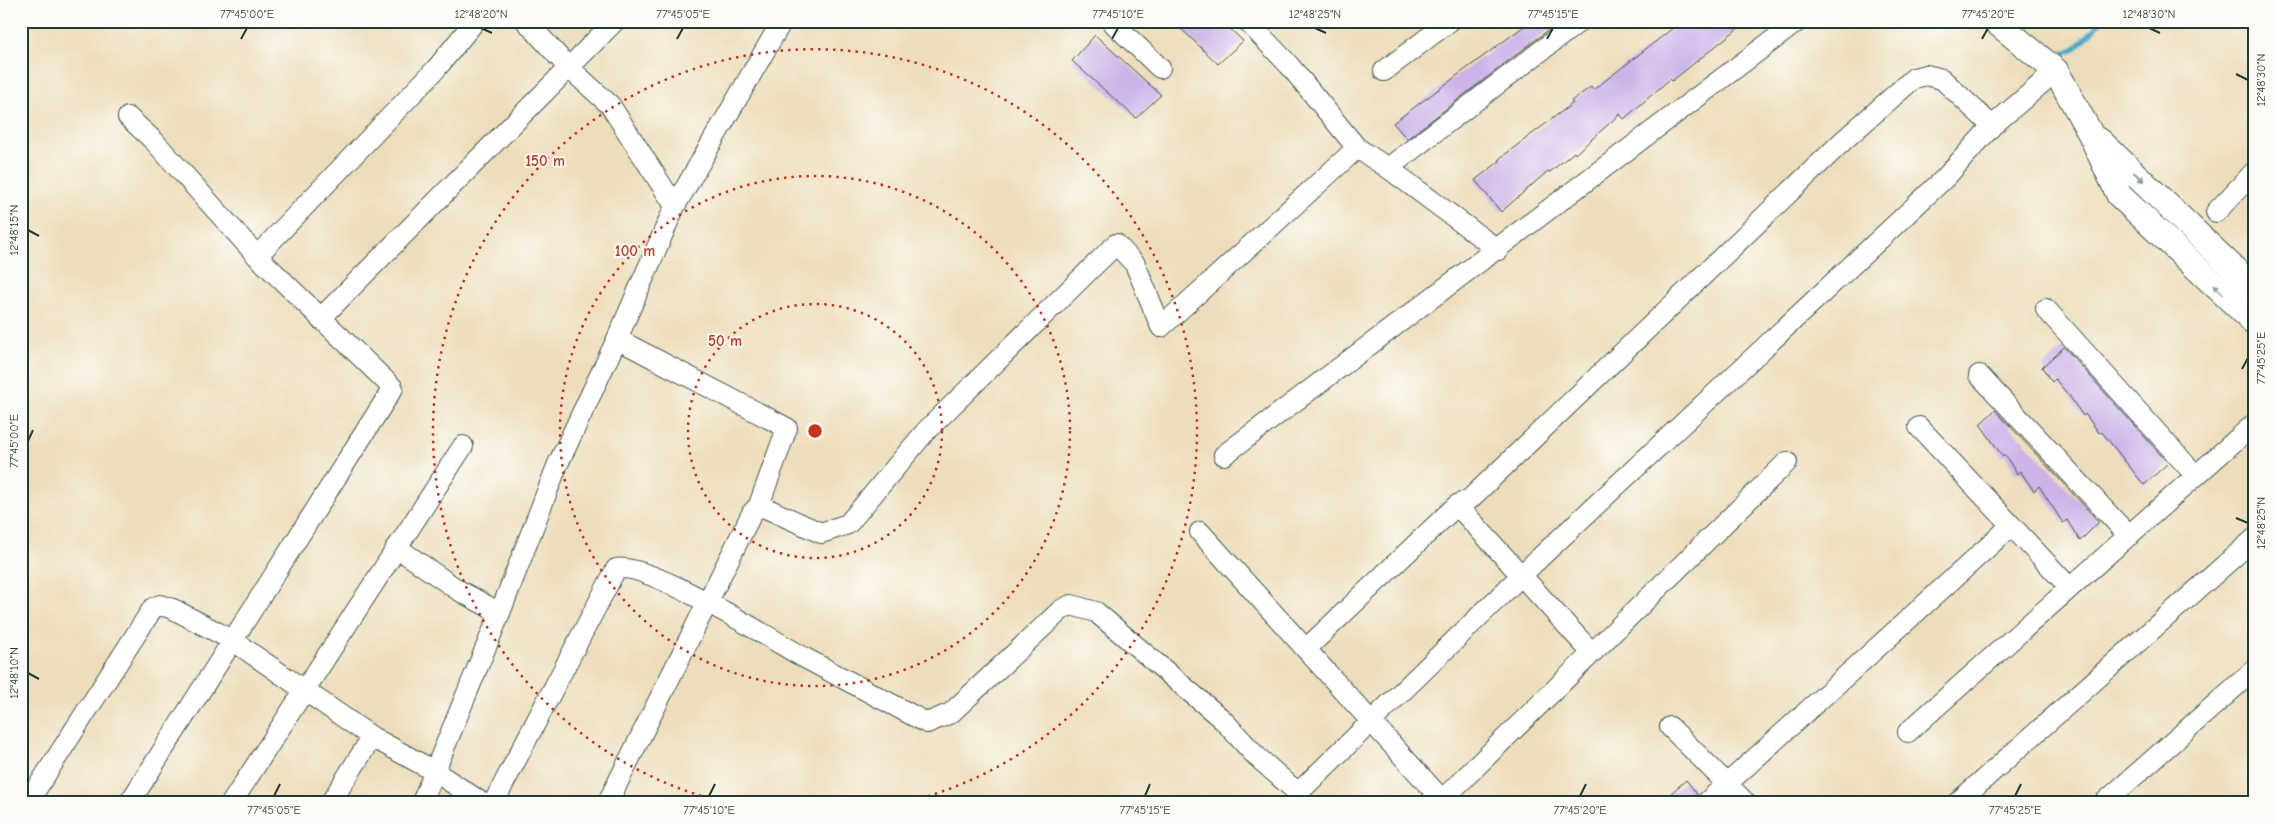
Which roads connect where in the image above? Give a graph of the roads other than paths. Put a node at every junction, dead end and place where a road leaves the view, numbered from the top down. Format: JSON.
{"nodes":[{"id":1,"x":475,"y":21,"type":"edge"},
{"id":2,"x":526,"y":21,"type":"edge"},
{"id":3,"x":616,"y":21,"type":"edge"},
{"id":4,"x":782,"y":21,"type":"edge"},
{"id":5,"x":1111,"y":21,"type":"edge"},
{"id":6,"x":1247,"y":21,"type":"edge"},
{"id":7,"x":1450,"y":21,"type":"edge"},
{"id":8,"x":1580,"y":21,"type":"edge"},
{"id":9,"x":1798,"y":21,"type":"edge"},
{"id":10,"x":1995,"y":21,"type":"edge"},
{"id":11,"x":568,"y":68,"type":"junction"},
{"id":12,"x":1160,"y":68,"type":"dead end"},
{"id":13,"x":2056,"y":70,"type":"junction"},
{"id":14,"x":1384,"y":71,"type":"dead end"},
{"id":15,"x":128,"y":117,"type":"dead end"},
{"id":16,"x":1992,"y":126,"type":"junction"},
{"id":17,"x":2090,"y":132,"type":"junction"},
{"id":18,"x":1357,"y":148,"type":"junction"},
{"id":19,"x":1388,"y":168,"type":"junction"},
{"id":20,"x":2254,"y":172,"type":"edge"},
{"id":21,"x":674,"y":206,"type":"junction"},
{"id":22,"x":2216,"y":212,"type":"dead end"},
{"id":23,"x":1498,"y":250,"type":"junction"},
{"id":24,"x":258,"y":256,"type":"junction"},
{"id":25,"x":2254,"y":288,"type":"edge"},
{"id":26,"x":2046,"y":309,"type":"dead end"},
{"id":27,"x":320,"y":319,"type":"junction"},
{"id":28,"x":2254,"y":322,"type":"edge"},
{"id":29,"x":617,"y":339,"type":"junction"},
{"id":30,"x":1979,"y":375,"type":"dead end"},
{"id":31,"x":2254,"y":424,"type":"edge"},
{"id":32,"x":1919,"y":427,"type":"dead end"},
{"id":33,"x":463,"y":446,"type":"dead end"},
{"id":34,"x":1224,"y":455,"type":"dead end"},
{"id":35,"x":1787,"y":462,"type":"dead end"},
{"id":36,"x":2196,"y":476,"type":"junction"},
{"id":37,"x":759,"y":505,"type":"junction"},
{"id":38,"x":1457,"y":505,"type":"junction"},
{"id":39,"x":2011,"y":526,"type":"junction"},
{"id":40,"x":1200,"y":532,"type":"dead end"},
{"id":41,"x":2129,"y":536,"type":"junction"},
{"id":42,"x":2254,"y":539,"type":"edge"},
{"id":43,"x":396,"y":547,"type":"junction"},
{"id":44,"x":1521,"y":576,"type":"junction"},
{"id":45,"x":2070,"y":588,"type":"junction"},
{"id":46,"x":709,"y":603,"type":"junction"},
{"id":47,"x":500,"y":612,"type":"junction"},
{"id":48,"x":232,"y":640,"type":"junction"},
{"id":49,"x":1306,"y":650,"type":"junction"},
{"id":50,"x":1592,"y":654,"type":"junction"},
{"id":51,"x":2254,"y":670,"type":"edge"},
{"id":52,"x":2254,"y":686,"type":"edge"},
{"id":53,"x":305,"y":689,"type":"junction"},
{"id":54,"x":1371,"y":722,"type":"junction"},
{"id":55,"x":1670,"y":727,"type":"dead end"},
{"id":56,"x":1908,"y":732,"type":"dead end"},
{"id":57,"x":372,"y":736,"type":"junction"},
{"id":58,"x":434,"y":771,"type":"junction"},
{"id":59,"x":1727,"y":784,"type":"junction"},
{"id":60,"x":1443,"y":801,"type":"edge"},
{"id":61,"x":28,"y":802,"type":"edge"},
{"id":62,"x":130,"y":802,"type":"edge"},
{"id":63,"x":232,"y":802,"type":"edge"},
{"id":64,"x":331,"y":802,"type":"edge"},
{"id":65,"x":422,"y":802,"type":"edge"},
{"id":66,"x":481,"y":802,"type":"edge"},
{"id":67,"x":494,"y":802,"type":"edge"},
{"id":68,"x":608,"y":802,"type":"edge"},
{"id":69,"x":1707,"y":802,"type":"edge"},
{"id":70,"x":1745,"y":802,"type":"edge"},
{"id":71,"x":1958,"y":802,"type":"edge"},
{"id":72,"x":2105,"y":802,"type":"edge"},
{"id":73,"x":2124,"y":802,"type":"edge"}],
"edges":[{"from":1,"to":24,"type":"street"},
{"from":2,"to":11,"type":"street"},
{"from":3,"to":11,"type":"street"},
{"from":4,"to":21,"type":"street"},
{"from":5,"to":12,"type":"street"},
{"from":6,"to":18,"type":"street"},
{"from":7,"to":14,"type":"street"},
{"from":8,"to":19,"type":"street"},
{"from":9,"to":23,"type":"street"},
{"from":10,"to":13,"type":"street"},
{"from":11,"to":21,"type":"street"},
{"from":11,"to":27,"type":"street"},
{"from":13,"to":16,"type":"street"},
{"from":13,"to":17,"type":"street"},
{"from":15,"to":24,"type":"street"},
{"from":16,"to":38,"type":"street"},
{"from":16,"to":44,"type":"street"},
{"from":17,"to":25,"type":"street","one_way":true},
{"from":28,"to":17,"type":"street","one_way":true},
{"from":18,"to":19,"type":"street"},
{"from":18,"to":37,"type":"street"},
{"from":19,"to":23,"type":"street"},
{"from":20,"to":22,"type":"street"},
{"from":21,"to":29,"type":"street"},
{"from":23,"to":34,"type":"street"},
{"from":24,"to":27,"type":"street"},
{"from":26,"to":36,"type":"street"},
{"from":27,"to":48,"type":"street"},
{"from":29,"to":37,"type":"street"},
{"from":29,"to":47,"type":"street"},
{"from":30,"to":41,"type":"street"},
{"from":31,"to":36,"type":"street"},
{"from":32,"to":39,"type":"street"},
{"from":33,"to":43,"type":"street"},
{"from":35,"to":50,"type":"street"},
{"from":36,"to":41,"type":"street"},
{"from":37,"to":46,"type":"street"},
{"from":38,"to":44,"type":"street"},
{"from":38,"to":49,"type":"street"},
{"from":39,"to":45,"type":"street"},
{"from":39,"to":59,"type":"street"},
{"from":40,"to":49,"type":"street"},
{"from":41,"to":45,"type":"street"},
{"from":42,"to":71,"type":"street"},
{"from":43,"to":47,"type":"street"},
{"from":43,"to":53,"type":"street"},
{"from":44,"to":50,"type":"street"},
{"from":44,"to":54,"type":"street"},
{"from":45,"to":56,"type":"street"},
{"from":46,"to":54,"type":"street"},
{"from":46,"to":67,"type":"street"},
{"from":46,"to":68,"type":"street"},
{"from":47,"to":58,"type":"street"},
{"from":48,"to":53,"type":"street"},
{"from":48,"to":61,"type":"street"},
{"from":48,"to":62,"type":"street"},
{"from":49,"to":54,"type":"street"},
{"from":50,"to":60,"type":"street"},
{"from":51,"to":72,"type":"street"},
{"from":52,"to":73,"type":"street"},
{"from":53,"to":57,"type":"street"},
{"from":53,"to":63,"type":"street"},
{"from":54,"to":60,"type":"street"},
{"from":55,"to":59,"type":"street"},
{"from":57,"to":58,"type":"street"},
{"from":57,"to":64,"type":"street"},
{"from":58,"to":65,"type":"street"},
{"from":58,"to":66,"type":"street"},
{"from":59,"to":69,"type":"street"},
{"from":59,"to":70,"type":"street"}]}
